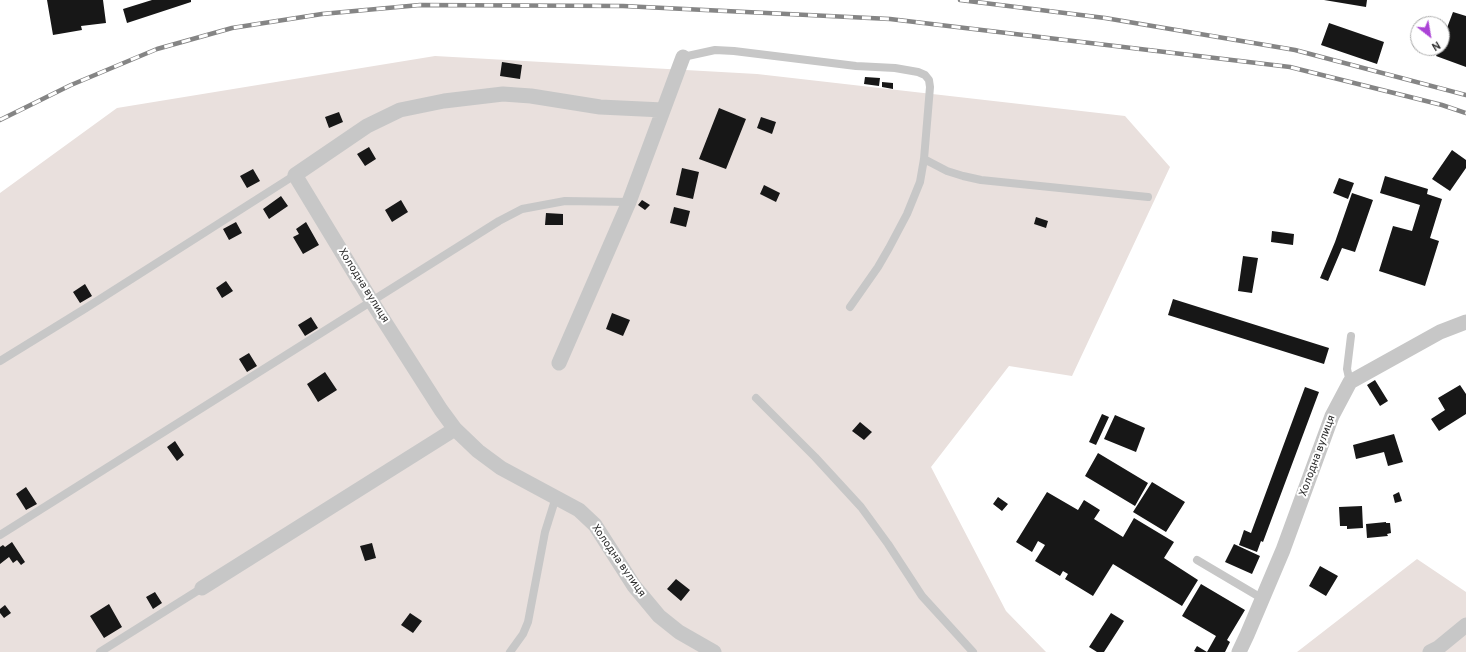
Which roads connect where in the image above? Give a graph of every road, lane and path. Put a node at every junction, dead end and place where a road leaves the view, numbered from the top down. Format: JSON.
{"nodes":[{"id":1,"x":683,"y":57,"type":"joint"},
{"id":2,"x":663,"y":110,"type":"junction"},
{"id":3,"x":924,"y":159,"type":"junction"},
{"id":4,"x":295,"y":175,"type":"junction"},
{"id":5,"x":1148,"y":197,"type":"dead end"},
{"id":6,"x":629,"y":202,"type":"junction"},
{"id":7,"x":372,"y":302,"type":"junction"},
{"id":8,"x":850,"y":307,"type":"dead end"},
{"id":9,"x":1466,"y":322,"type":"edge"},
{"id":10,"x":1351,"y":336,"type":"dead end"},
{"id":11,"x":0,"y":361,"type":"edge"},
{"id":12,"x":558,"y":364,"type":"dead end"},
{"id":13,"x":1350,"y":382,"type":"junction"},
{"id":14,"x":756,"y":398,"type":"dead end"},
{"id":15,"x":455,"y":429,"type":"junction"},
{"id":16,"x":556,"y":497,"type":"junction"},
{"id":17,"x":0,"y":534,"type":"edge"},
{"id":18,"x":1197,"y":560,"type":"dead end"},
{"id":19,"x":202,"y":588,"type":"joint"},
{"id":20,"x":1263,"y":599,"type":"junction"},
{"id":21,"x":1466,"y":625,"type":"edge"},
{"id":22,"x":100,"y":652,"type":"edge"},
{"id":23,"x":510,"y":652,"type":"edge"},
{"id":24,"x":714,"y":652,"type":"edge"},
{"id":25,"x":973,"y":652,"type":"edge"},
{"id":26,"x":1239,"y":652,"type":"edge"},
{"id":27,"x":1430,"y":652,"type":"edge"}],
"edges":[{"from":1,"to":2,"type":"street"},
{"from":1,"to":3,"type":"lane"},
{"from":2,"to":4,"type":"street"},
{"from":2,"to":6,"type":"street"},
{"from":3,"to":5,"type":"lane"},
{"from":3,"to":8,"type":"lane"},
{"from":4,"to":7,"type":"street","name":"Холодна вулиця"},
{"from":4,"to":11,"type":"lane"},
{"from":6,"to":7,"type":"lane"},
{"from":6,"to":12,"type":"street"},
{"from":7,"to":15,"type":"street","name":"Холодна вулиця"},
{"from":7,"to":17,"type":"lane"},
{"from":9,"to":13,"type":"street"},
{"from":10,"to":13,"type":"lane"},
{"from":13,"to":20,"type":"street","name":"Холодна вулиця"},
{"from":14,"to":25,"type":"lane"},
{"from":15,"to":16,"type":"street","name":"Холодна вулиця"},
{"from":15,"to":19,"type":"street"},
{"from":16,"to":23,"type":"lane"},
{"from":16,"to":24,"type":"street","name":"Холодна вулиця"},
{"from":18,"to":20,"type":"lane"},
{"from":19,"to":22,"type":"lane"},
{"from":20,"to":26,"type":"street","name":"Холодна вулиця"},
{"from":21,"to":27,"type":"street"}]}
